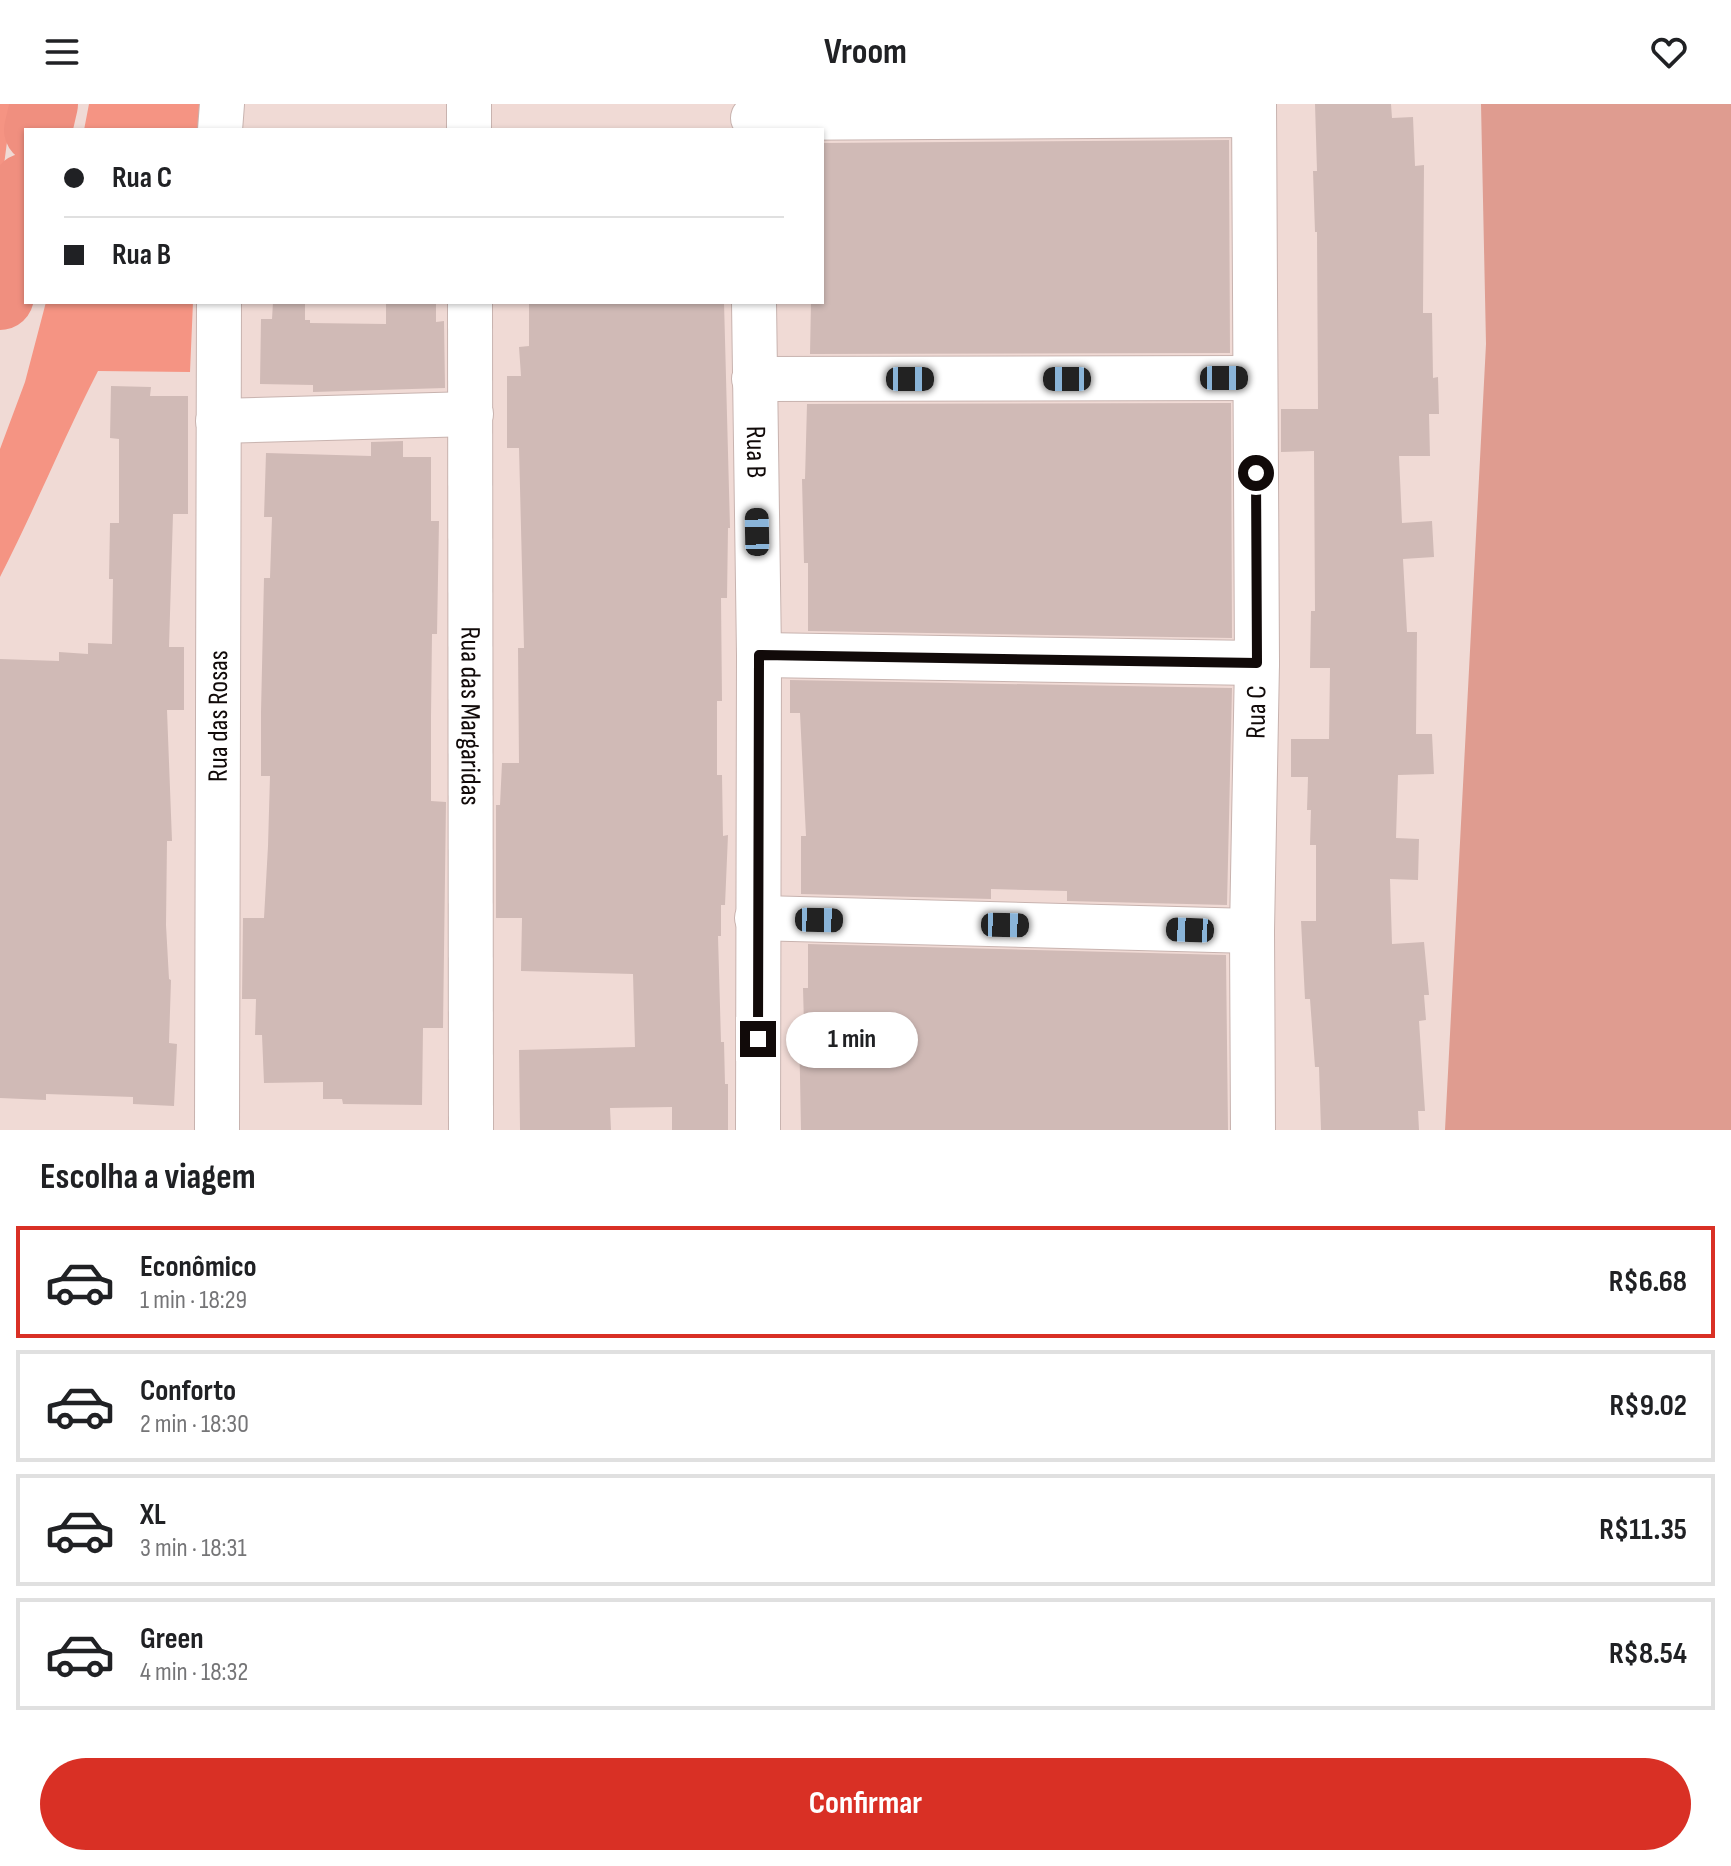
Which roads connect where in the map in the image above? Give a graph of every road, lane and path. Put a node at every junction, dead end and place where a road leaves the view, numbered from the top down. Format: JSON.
{"nodes":[{"id":1,"x":222,"y":104,"type":"edge"},
{"id":2,"x":469,"y":104,"type":"edge"},
{"id":3,"x":1254,"y":110,"type":"edge"},
{"id":4,"x":753,"y":117,"type":"edge"},
{"id":5,"x":220,"y":128,"type":"edge"},
{"id":6,"x":469,"y":128,"type":"edge"},
{"id":7,"x":219,"y":304,"type":"edge"},
{"id":8,"x":470,"y":304,"type":"edge"},
{"id":9,"x":754,"y":304,"type":"edge"},
{"id":10,"x":1255,"y":378,"type":"junction"},
{"id":11,"x":754,"y":379,"type":"junction"},
{"id":12,"x":471,"y":414,"type":"junction"},
{"id":13,"x":218,"y":421,"type":"junction"},
{"id":14,"x":759,"y":655,"type":"junction"},
{"id":15,"x":1257,"y":663,"type":"junction"},
{"id":16,"x":757,"y":918,"type":"junction"},
{"id":17,"x":1252,"y":931,"type":"junction"},
{"id":18,"x":217,"y":1130,"type":"edge"},
{"id":19,"x":471,"y":1130,"type":"edge"},
{"id":20,"x":758,"y":1130,"type":"edge"},
{"id":21,"x":1253,"y":1130,"type":"edge"}],
"edges":[{"from":1,"to":5,"type":"street"},
{"from":2,"to":6,"type":"street"},
{"from":3,"to":4,"type":"street"},
{"from":3,"to":10,"type":"street","name":"Rua C"},
{"from":7,"to":13,"type":"street","name":"Rua das Rosas"},
{"from":8,"to":12,"type":"street","name":"Rua das Margaridas"},
{"from":9,"to":11,"type":"street","name":"Rua B"},
{"from":10,"to":11,"type":"street"},
{"from":10,"to":15,"type":"street","name":"Rua C"},
{"from":11,"to":14,"type":"street","name":"Rua B"},
{"from":12,"to":13,"type":"street"},
{"from":12,"to":19,"type":"street","name":"Rua das Margaridas"},
{"from":13,"to":18,"type":"street","name":"Rua das Rosas"},
{"from":14,"to":15,"type":"street"},
{"from":14,"to":16,"type":"street","name":"Rua B"},
{"from":15,"to":17,"type":"street","name":"Rua C"},
{"from":16,"to":17,"type":"street"},
{"from":16,"to":20,"type":"street","name":"Rua B"},
{"from":17,"to":21,"type":"street","name":"Rua C"}]}
